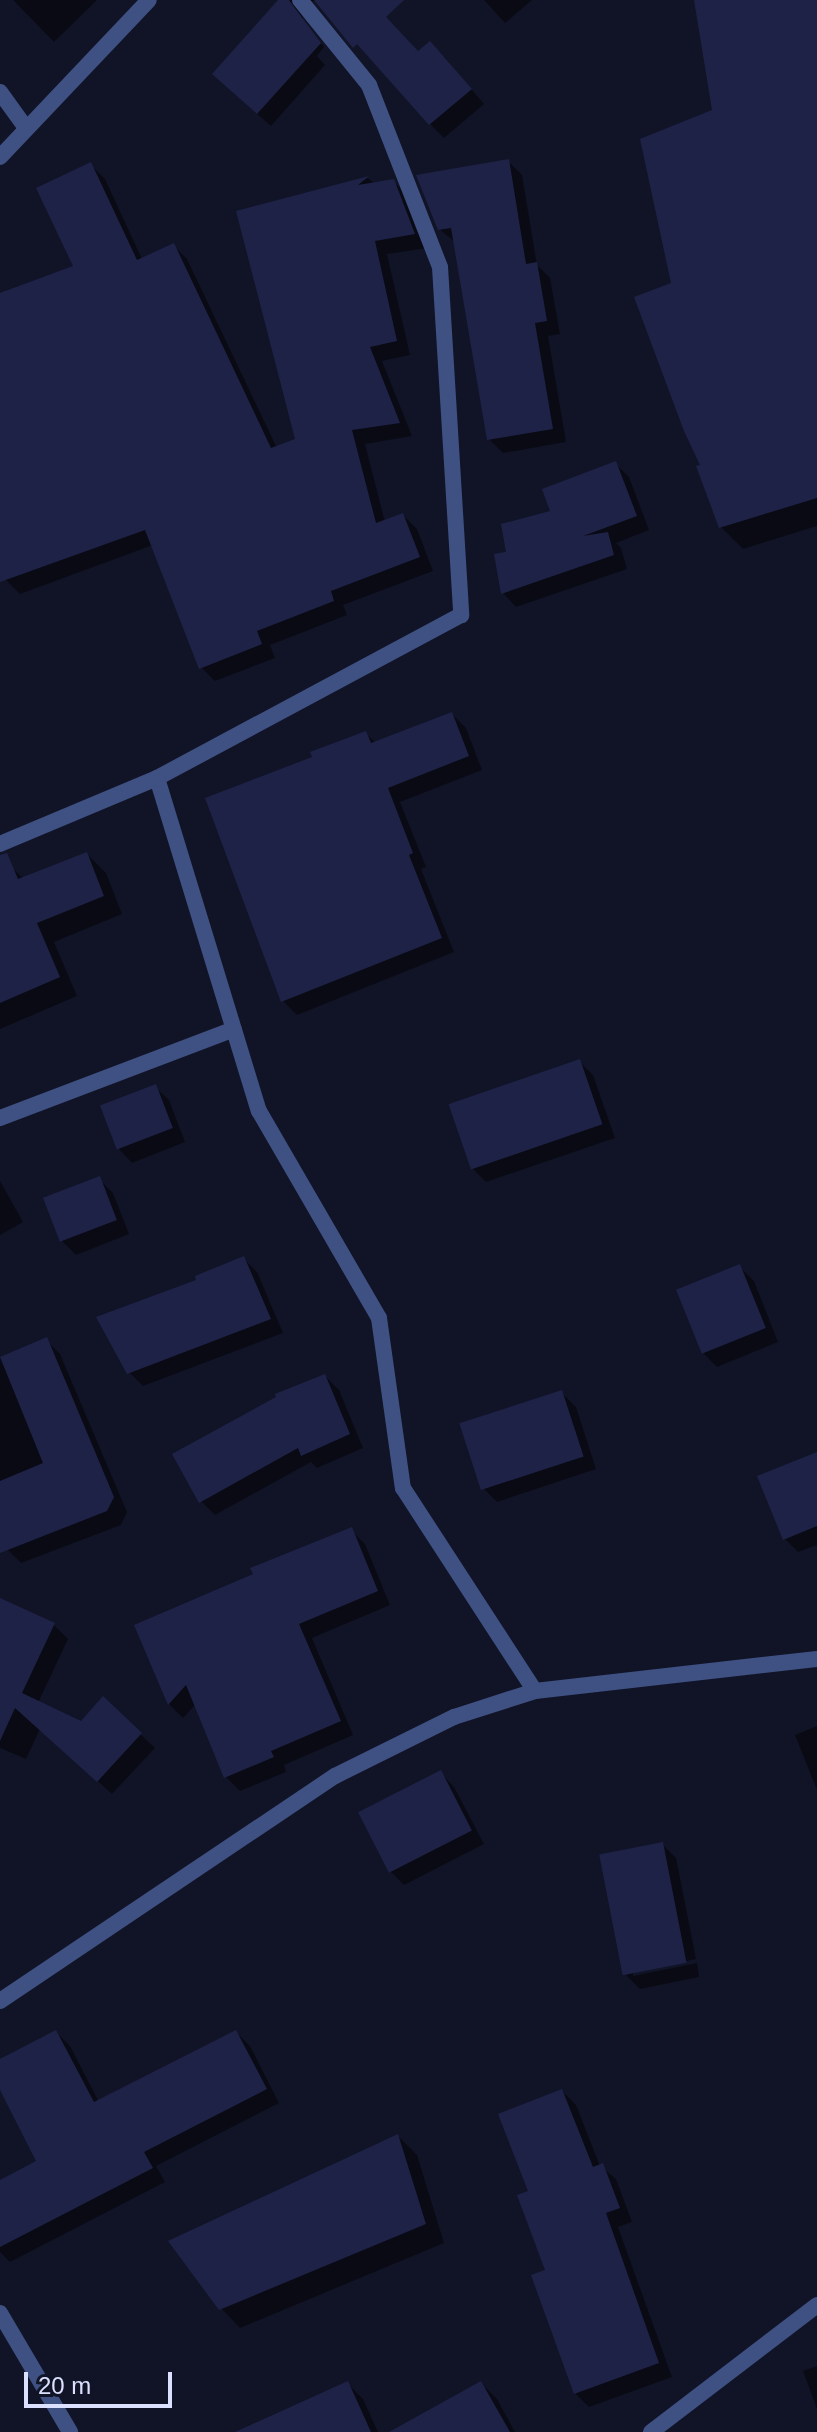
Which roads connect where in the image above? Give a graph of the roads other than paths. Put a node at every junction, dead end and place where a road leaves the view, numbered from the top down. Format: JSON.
{"nodes":[{"id":1,"x":149,"y":0,"type":"edge"},
{"id":2,"x":300,"y":0,"type":"edge"},
{"id":3,"x":0,"y":92,"type":"edge"},
{"id":4,"x":26,"y":128,"type":"junction"},
{"id":5,"x":0,"y":157,"type":"edge"},
{"id":6,"x":157,"y":778,"type":"junction"},
{"id":7,"x":0,"y":844,"type":"edge"},
{"id":8,"x":234,"y":1029,"type":"junction"},
{"id":9,"x":0,"y":1118,"type":"edge"},
{"id":10,"x":817,"y":1659,"type":"edge"},
{"id":11,"x":535,"y":1691,"type":"junction"},
{"id":12,"x":1,"y":1998,"type":"edge"},
{"id":13,"x":817,"y":2305,"type":"edge"},
{"id":14,"x":0,"y":2313,"type":"edge"},
{"id":15,"x":70,"y":2432,"type":"edge"},
{"id":16,"x":651,"y":2432,"type":"edge"}],
"edges":[{"from":1,"to":4,"type":"street"},
{"from":2,"to":6,"type":"street"},
{"from":3,"to":4,"type":"street"},
{"from":4,"to":5,"type":"street"},
{"from":6,"to":7,"type":"street"},
{"from":6,"to":8,"type":"street"},
{"from":8,"to":9,"type":"street"},
{"from":8,"to":11,"type":"street"},
{"from":10,"to":11,"type":"street"},
{"from":11,"to":12,"type":"street"},
{"from":13,"to":16,"type":"street"},
{"from":14,"to":15,"type":"street"}]}
